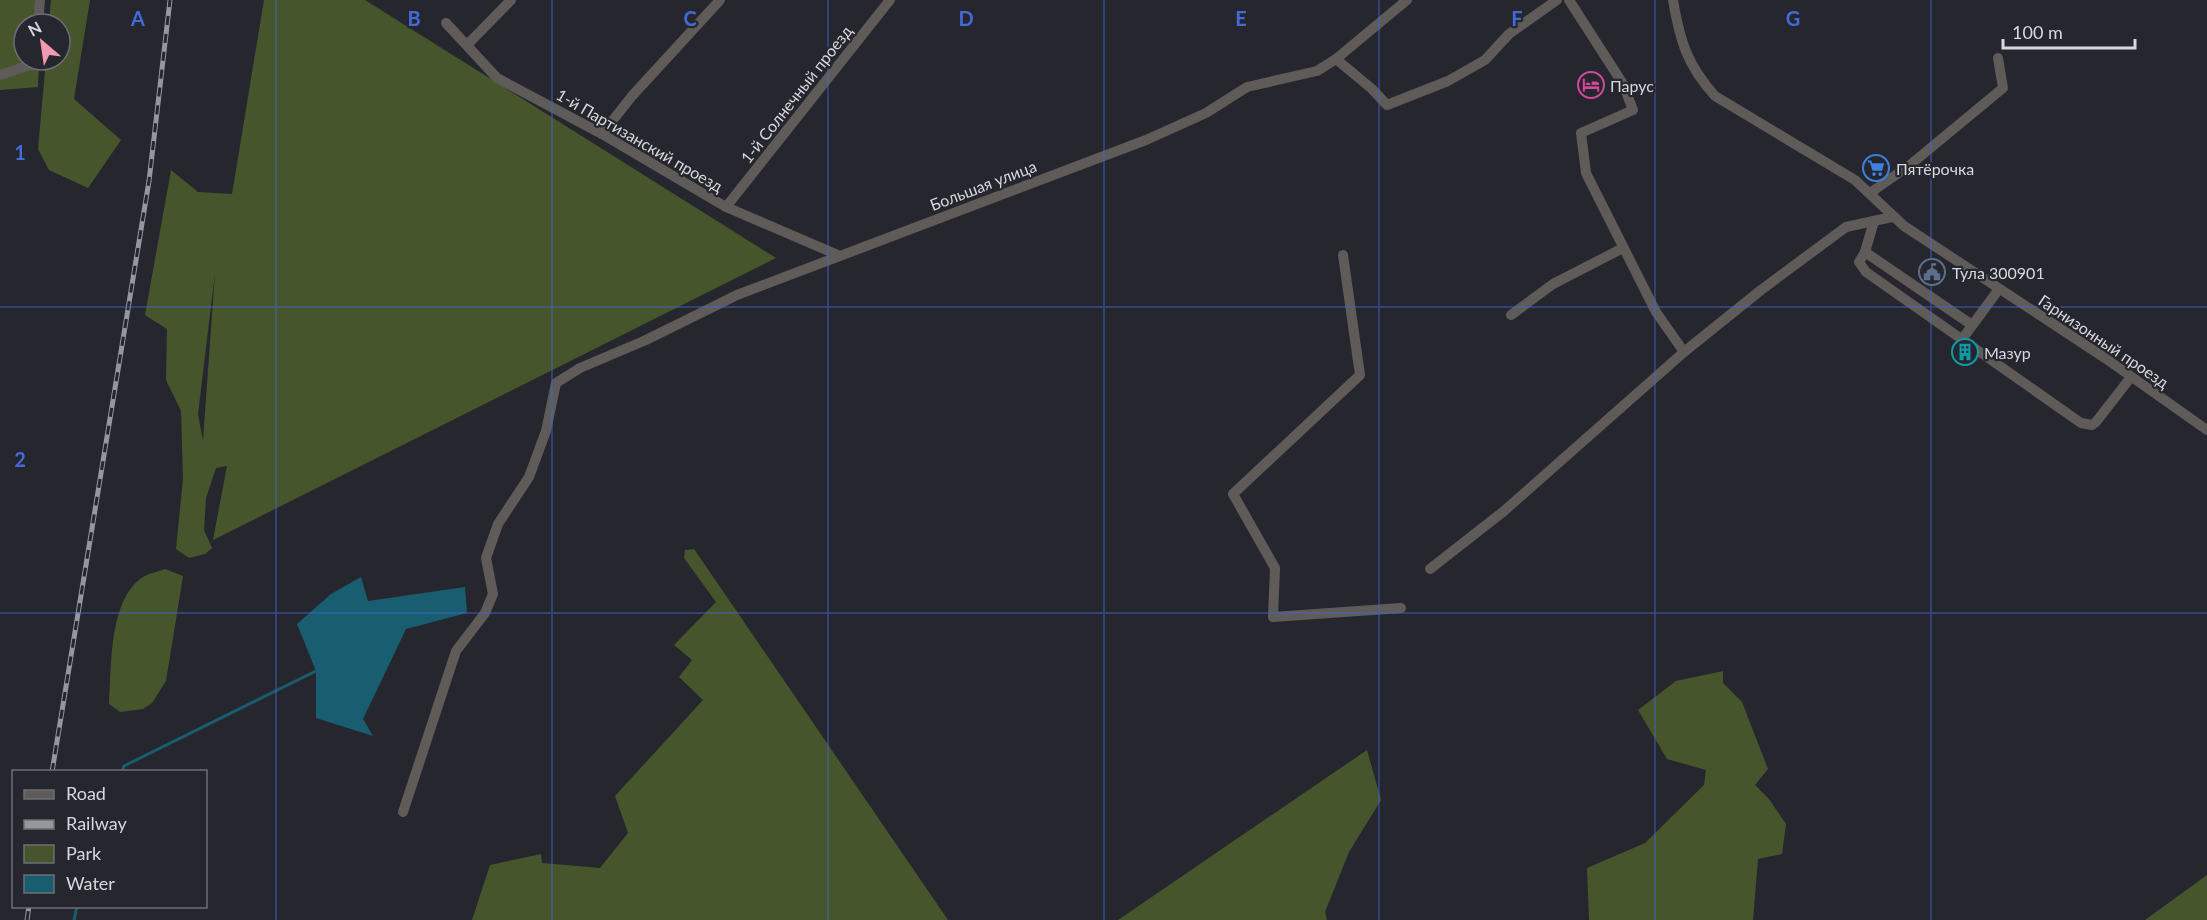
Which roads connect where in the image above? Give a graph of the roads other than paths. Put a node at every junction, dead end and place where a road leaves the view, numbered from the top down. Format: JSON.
{"nodes":[{"id":1,"x":510,"y":0,"type":"edge"},
{"id":2,"x":720,"y":0,"type":"edge"},
{"id":3,"x":890,"y":0,"type":"edge"},
{"id":4,"x":1407,"y":0,"type":"edge"},
{"id":5,"x":1557,"y":0,"type":"edge"},
{"id":6,"x":1569,"y":0,"type":"edge"},
{"id":7,"x":1673,"y":0,"type":"edge"},
{"id":8,"x":446,"y":23,"type":"dead end"},
{"id":9,"x":468,"y":44,"type":"junction"},
{"id":10,"x":1998,"y":58,"type":"dead end"},
{"id":11,"x":1336,"y":59,"type":"junction"},
{"id":12,"x":602,"y":134,"type":"junction"},
{"id":13,"x":1870,"y":193,"type":"junction"},
{"id":14,"x":726,"y":207,"type":"junction"},
{"id":15,"x":1892,"y":217,"type":"junction"},
{"id":16,"x":1874,"y":221,"type":"junction"},
{"id":17,"x":1623,"y":248,"type":"junction"},
{"id":18,"x":1865,"y":252,"type":"junction"},
{"id":19,"x":838,"y":255,"type":"junction"},
{"id":20,"x":1343,"y":255,"type":"dead end"},
{"id":21,"x":1999,"y":289,"type":"junction"},
{"id":22,"x":1511,"y":315,"type":"dead end"},
{"id":23,"x":1972,"y":325,"type":"junction"},
{"id":24,"x":1963,"y":338,"type":"junction"},
{"id":25,"x":1684,"y":352,"type":"junction"},
{"id":26,"x":2131,"y":377,"type":"junction"},
{"id":27,"x":2207,"y":430,"type":"edge"},
{"id":28,"x":1430,"y":569,"type":"dead end"},
{"id":29,"x":1401,"y":608,"type":"dead end"},
{"id":30,"x":403,"y":812,"type":"dead end"}],
"edges":[{"from":1,"to":9,"type":"street"},
{"from":2,"to":12,"type":"street"},
{"from":3,"to":14,"type":"street","name":"1-й Солнечный проезд"},
{"from":4,"to":11,"type":"street","name":"Большая улица"},
{"from":5,"to":11,"type":"street"},
{"from":6,"to":17,"type":"street"},
{"from":7,"to":13,"type":"street","name":"Гарнизонный проезд"},
{"from":8,"to":9,"type":"street","name":"1-й Партизанский проезд"},
{"from":9,"to":12,"type":"street","name":"1-й Партизанский проезд"},
{"from":10,"to":13,"type":"street"},
{"from":11,"to":19,"type":"street","name":"Большая улица"},
{"from":12,"to":14,"type":"street","name":"1-й Партизанский проезд"},
{"from":13,"to":15,"type":"street","name":"Гарнизонный проезд"},
{"from":14,"to":19,"type":"street","name":"1-й Партизанский проезд"},
{"from":15,"to":16,"type":"street"},
{"from":15,"to":21,"type":"street","name":"Гарнизонный проезд"},
{"from":16,"to":18,"type":"street"},
{"from":16,"to":25,"type":"street"},
{"from":17,"to":22,"type":"street"},
{"from":17,"to":25,"type":"street"},
{"from":18,"to":23,"type":"street"},
{"from":18,"to":24,"type":"street"},
{"from":19,"to":30,"type":"street","name":"Большая улица"},
{"from":20,"to":29,"type":"street"},
{"from":21,"to":23,"type":"street"},
{"from":21,"to":26,"type":"street","name":"Гарнизонный проезд"},
{"from":23,"to":24,"type":"street"},
{"from":24,"to":26,"type":"street"},
{"from":25,"to":28,"type":"street"},
{"from":26,"to":27,"type":"street","name":"Гарнизонный проезд"}]}
